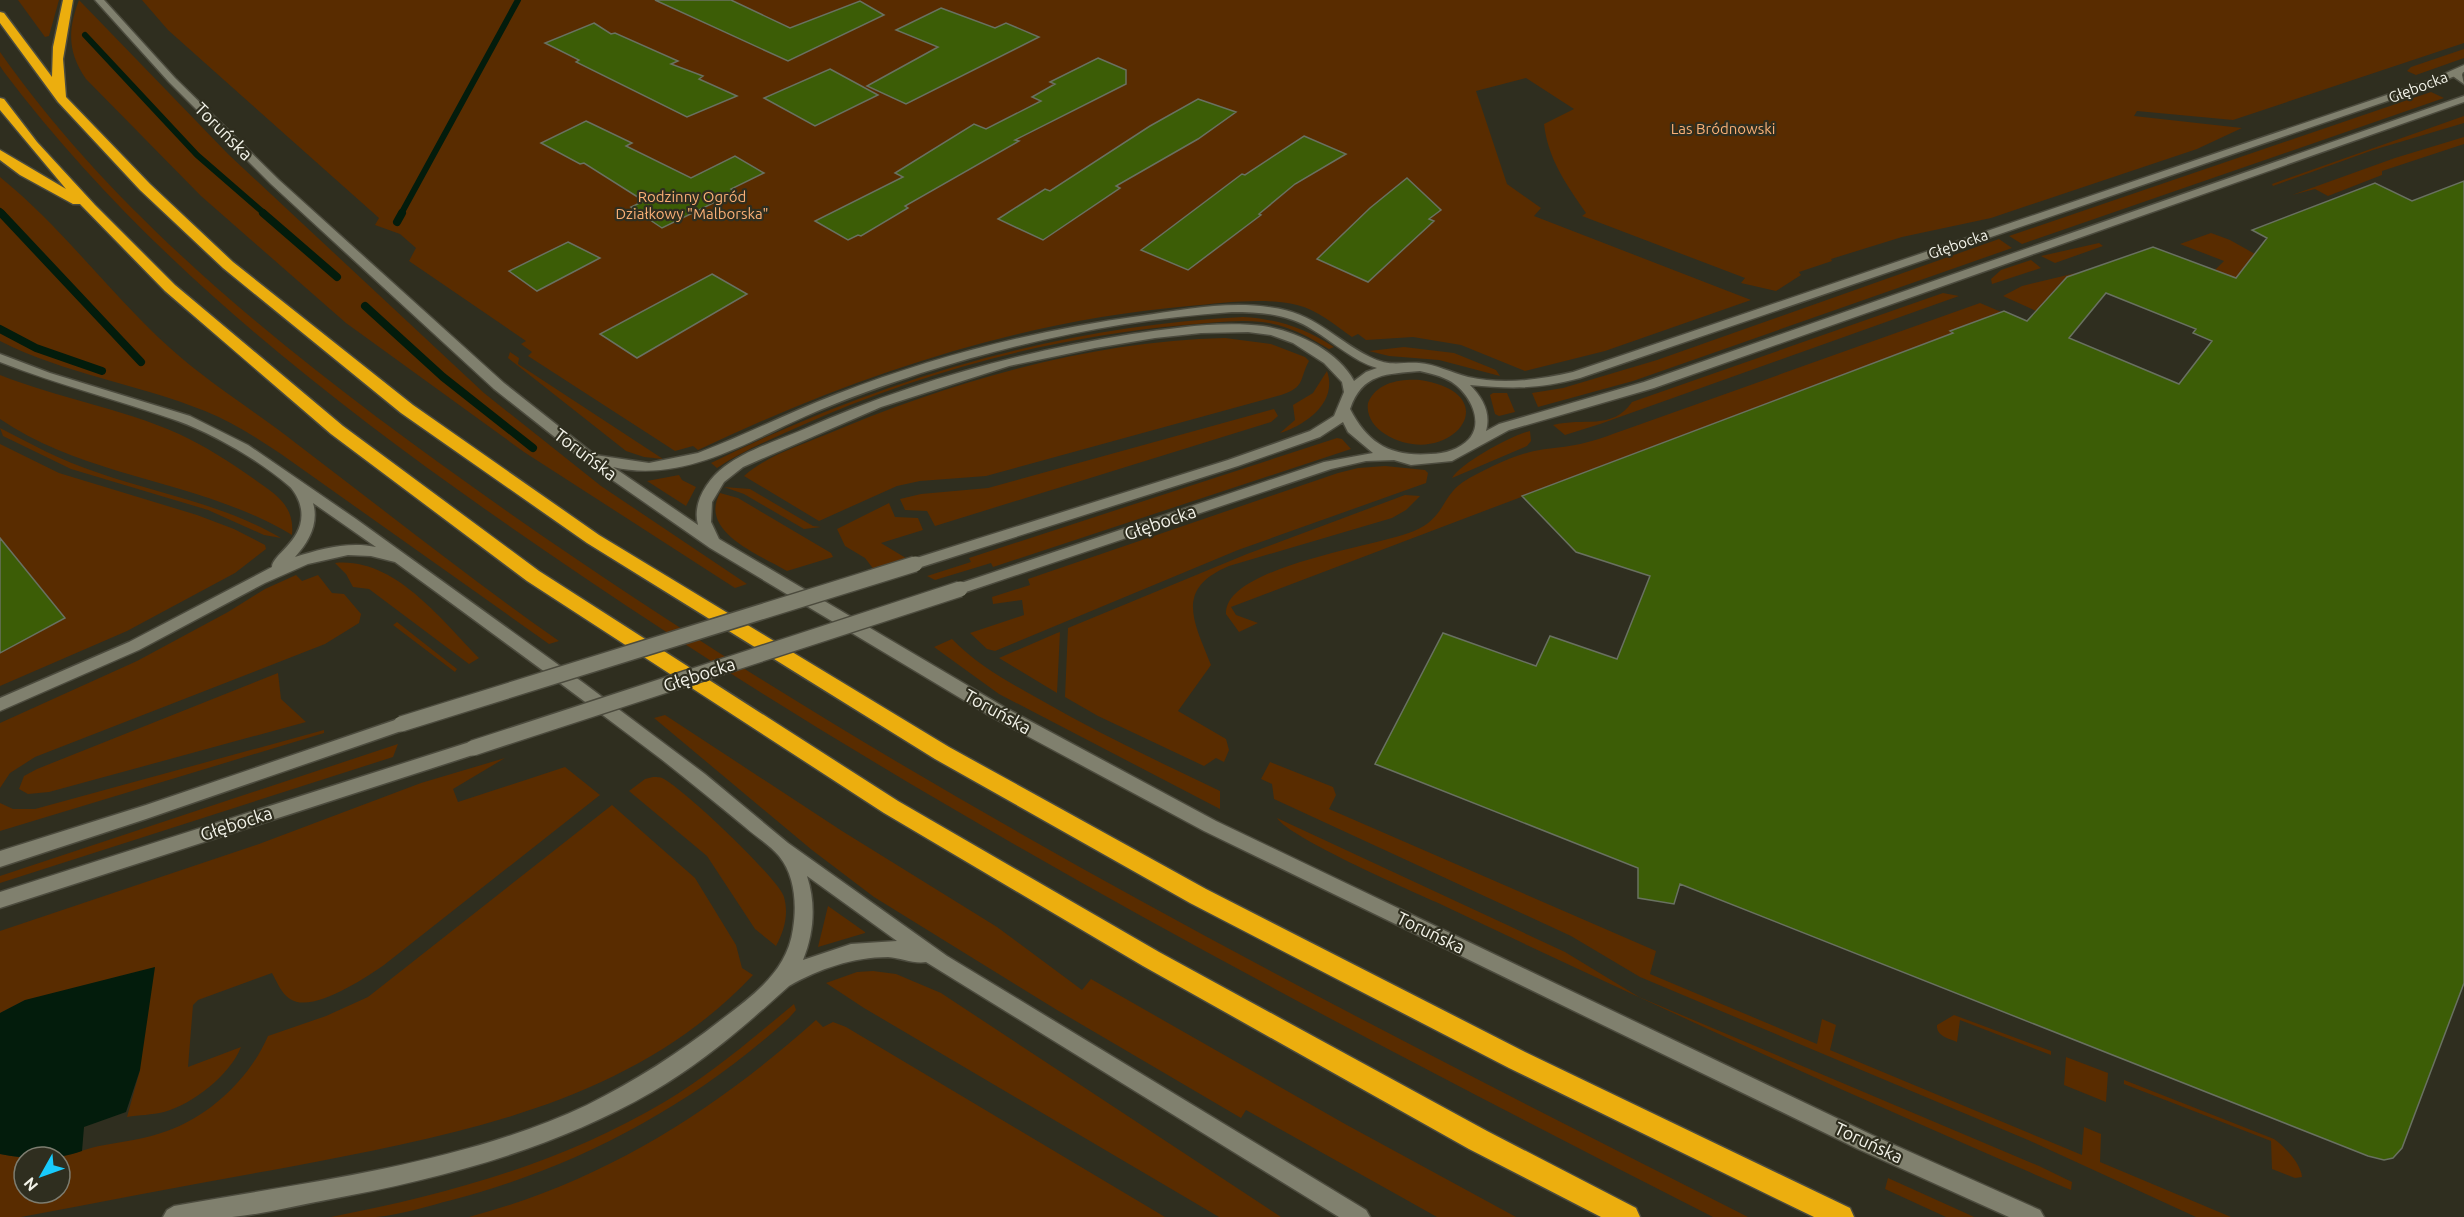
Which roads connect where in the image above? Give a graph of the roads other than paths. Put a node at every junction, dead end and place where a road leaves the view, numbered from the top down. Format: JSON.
{"nodes":[{"id":1,"x":68,"y":0,"type":"edge"},
{"id":2,"x":99,"y":0,"type":"edge"},
{"id":3,"x":0,"y":15,"type":"edge"},
{"id":4,"x":2461,"y":71,"type":"edge"},
{"id":5,"x":2464,"y":81,"type":"edge"},
{"id":6,"x":62,"y":99,"type":"junction"},
{"id":7,"x":2464,"y":99,"type":"edge"},
{"id":8,"x":0,"y":102,"type":"edge"},
{"id":9,"x":0,"y":154,"type":"edge"},
{"id":10,"x":90,"y":208,"type":"junction"},
{"id":11,"x":0,"y":358,"type":"edge"},
{"id":12,"x":1397,"y":367,"type":"junction"},
{"id":13,"x":1446,"y":374,"type":"junction"},
{"id":14,"x":1350,"y":392,"type":"junction"},
{"id":15,"x":1344,"y":410,"type":"junction"},
{"id":16,"x":1474,"y":442,"type":"junction"},
{"id":17,"x":590,"y":458,"type":"junction"},
{"id":18,"x":1398,"y":458,"type":"junction"},
{"id":19,"x":290,"y":480,"type":"junction"},
{"id":20,"x":715,"y":544,"type":"junction"},
{"id":21,"x":408,"y":563,"type":"junction"},
{"id":22,"x":262,"y":576,"type":"junction"},
{"id":23,"x":0,"y":705,"type":"edge"},
{"id":24,"x":782,"y":848,"type":"junction"},
{"id":25,"x":0,"y":859,"type":"edge"},
{"id":26,"x":0,"y":900,"type":"edge"},
{"id":27,"x":940,"y":962,"type":"junction"},
{"id":28,"x":782,"y":980,"type":"junction"},
{"id":29,"x":174,"y":1217,"type":"edge"},
{"id":30,"x":1359,"y":1217,"type":"edge"},
{"id":31,"x":1627,"y":1217,"type":"edge"},
{"id":32,"x":1841,"y":1217,"type":"edge"},
{"id":33,"x":2033,"y":1217,"type":"edge"}],
"edges":[{"from":1,"to":6,"type":"highway"},
{"from":2,"to":17,"type":"street","name":"Toruńska"},
{"from":3,"to":6,"type":"highway"},
{"from":4,"to":5,"type":"street"},
{"from":4,"to":13,"type":"street","name":"Głębocka"},
{"from":6,"to":32,"type":"highway"},
{"from":7,"to":16,"type":"street","name":"Głębocka"},
{"from":8,"to":10,"type":"highway"},
{"from":9,"to":10,"type":"highway"},
{"from":10,"to":31,"type":"highway"},
{"from":11,"to":19,"type":"street"},
{"from":12,"to":13,"type":"street","name":"Głębocka"},
{"from":12,"to":14,"type":"street","name":"Głębocka"},
{"from":12,"to":17,"type":"street"},
{"from":13,"to":16,"type":"street","name":"Głębocka"},
{"from":14,"to":15,"type":"street"},
{"from":14,"to":20,"type":"street"},
{"from":15,"to":18,"type":"street","name":"Głębocka"},
{"from":15,"to":25,"type":"street","name":"Głębocka","bridge":true},
{"from":16,"to":18,"type":"street","name":"Głębocka"},
{"from":17,"to":20,"type":"street","name":"Toruńska"},
{"from":18,"to":26,"type":"street","name":"Głębocka","bridge":true},
{"from":19,"to":21,"type":"street"},
{"from":19,"to":22,"type":"street"},
{"from":20,"to":33,"type":"street","name":"Toruńska"},
{"from":21,"to":22,"type":"street"},
{"from":21,"to":24,"type":"street"},
{"from":22,"to":23,"type":"street"},
{"from":24,"to":27,"type":"street"},
{"from":24,"to":28,"type":"street"},
{"from":27,"to":28,"type":"street"},
{"from":27,"to":30,"type":"street"},
{"from":28,"to":29,"type":"street"}]}
